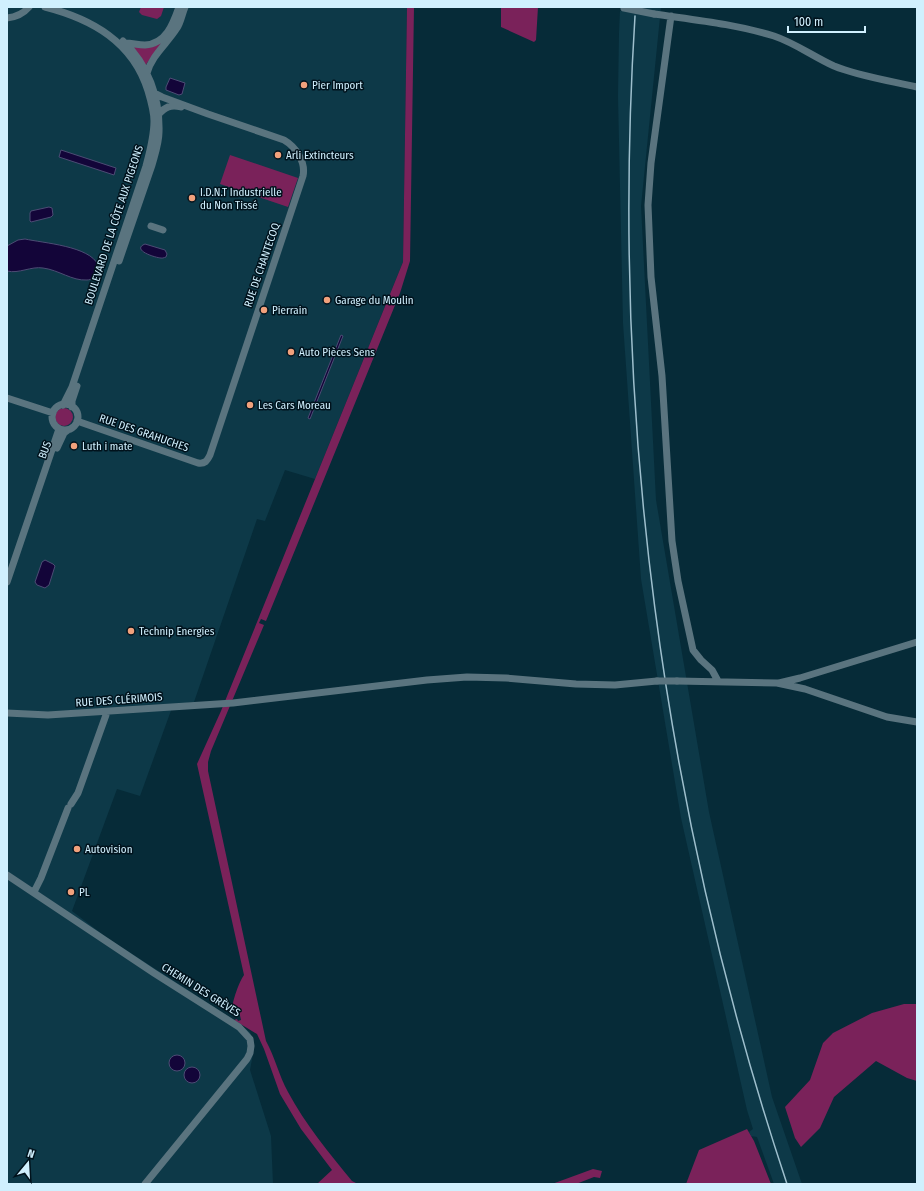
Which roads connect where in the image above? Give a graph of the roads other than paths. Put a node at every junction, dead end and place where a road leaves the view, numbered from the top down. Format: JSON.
{"nodes":[{"id":1,"x":29,"y":7,"type":"edge"},
{"id":2,"x":45,"y":7,"type":"edge"},
{"id":3,"x":60,"y":7,"type":"edge"},
{"id":4,"x":179,"y":7,"type":"edge"},
{"id":5,"x":185,"y":7,"type":"edge"},
{"id":6,"x":621,"y":8,"type":"edge"},
{"id":7,"x":670,"y":16,"type":"junction"},
{"id":8,"x":7,"y":18,"type":"edge"},
{"id":9,"x":126,"y":43,"type":"junction"},
{"id":10,"x":147,"y":73,"type":"junction"},
{"id":11,"x":917,"y":86,"type":"edge"},
{"id":12,"x":154,"y":93,"type":"junction"},
{"id":13,"x":208,"y":114,"type":"junction"},
{"id":14,"x":158,"y":115,"type":"junction"},
{"id":15,"x":7,"y":398,"type":"edge"},
{"id":16,"x":63,"y":405,"type":"junction"},
{"id":17,"x":72,"y":407,"type":"junction"},
{"id":18,"x":53,"y":413,"type":"junction"},
{"id":19,"x":77,"y":421,"type":"junction"},
{"id":20,"x":59,"y":429,"type":"junction"},
{"id":21,"x":68,"y":430,"type":"junction"},
{"id":22,"x":205,"y":463,"type":"joint"},
{"id":23,"x":43,"y":476,"type":"junction"},
{"id":24,"x":7,"y":582,"type":"edge"},
{"id":25,"x":917,"y":642,"type":"edge"},
{"id":26,"x":718,"y":681,"type":"junction"},
{"id":27,"x":777,"y":683,"type":"junction"},
{"id":28,"x":106,"y":712,"type":"junction"},
{"id":29,"x":7,"y":713,"type":"edge"},
{"id":30,"x":917,"y":722,"type":"edge"},
{"id":31,"x":7,"y":874,"type":"edge"},
{"id":32,"x":34,"y":892,"type":"junction"},
{"id":33,"x":145,"y":1184,"type":"edge"}],
"edges":[{"from":1,"to":8,"type":"street"},
{"from":2,"to":16,"type":"street","name":"BOULEVARD DE LA CÔTE AUX PIGEONS"},
{"from":3,"to":9,"type":"street","name":"BOULEVARD DE LA CÔTE AUX PIGEONS"},
{"from":4,"to":9,"type":"street"},
{"from":5,"to":10,"type":"street"},
{"from":6,"to":7,"type":"street","bridge":true},
{"from":7,"to":11,"type":"street"},
{"from":7,"to":26,"type":"street"},
{"from":9,"to":10,"type":"street","name":"BOULEVARD DE LA CÔTE AUX PIGEONS"},
{"from":10,"to":12,"type":"street","name":"BOULEVARD DE LA CÔTE AUX PIGEONS"},
{"from":12,"to":13,"type":"street","name":"RUE DE CHANTECOQ"},
{"from":12,"to":14,"type":"street","name":"BOULEVARD DE LA CÔTE AUX PIGEONS"},
{"from":13,"to":14,"type":"street"},
{"from":13,"to":22,"type":"street","name":"RUE DE CHANTECOQ"},
{"from":14,"to":17,"type":"street","name":"BOULEVARD DE LA CÔTE AUX PIGEONS"},
{"from":15,"to":18,"type":"street"},
{"from":16,"to":17,"type":"street"},
{"from":16,"to":18,"type":"street"},
{"from":17,"to":19,"type":"street"},
{"from":18,"to":20,"type":"street"},
{"from":19,"to":21,"type":"street"},
{"from":19,"to":22,"type":"street","name":"RUE DES GRAHUCHES"},
{"from":20,"to":21,"type":"street"},
{"from":20,"to":23,"type":"street"},
{"from":21,"to":23,"type":"street","name":"BUS"},
{"from":23,"to":24,"type":"street"},
{"from":25,"to":27,"type":"street"},
{"from":26,"to":27,"type":"street","name":"RUE DES CLÉRIMOIS"},
{"from":26,"to":28,"type":"street","name":"RUE DES CLÉRIMOIS","bridge":true},
{"from":27,"to":30,"type":"street"},
{"from":28,"to":29,"type":"street","name":"RUE DES CLÉRIMOIS"},
{"from":28,"to":32,"type":"street"},
{"from":31,"to":32,"type":"street","name":"CHEMIN DES GRÈVES"},
{"from":32,"to":33,"type":"street","name":"CHEMIN DES GRÈVES"}]}
